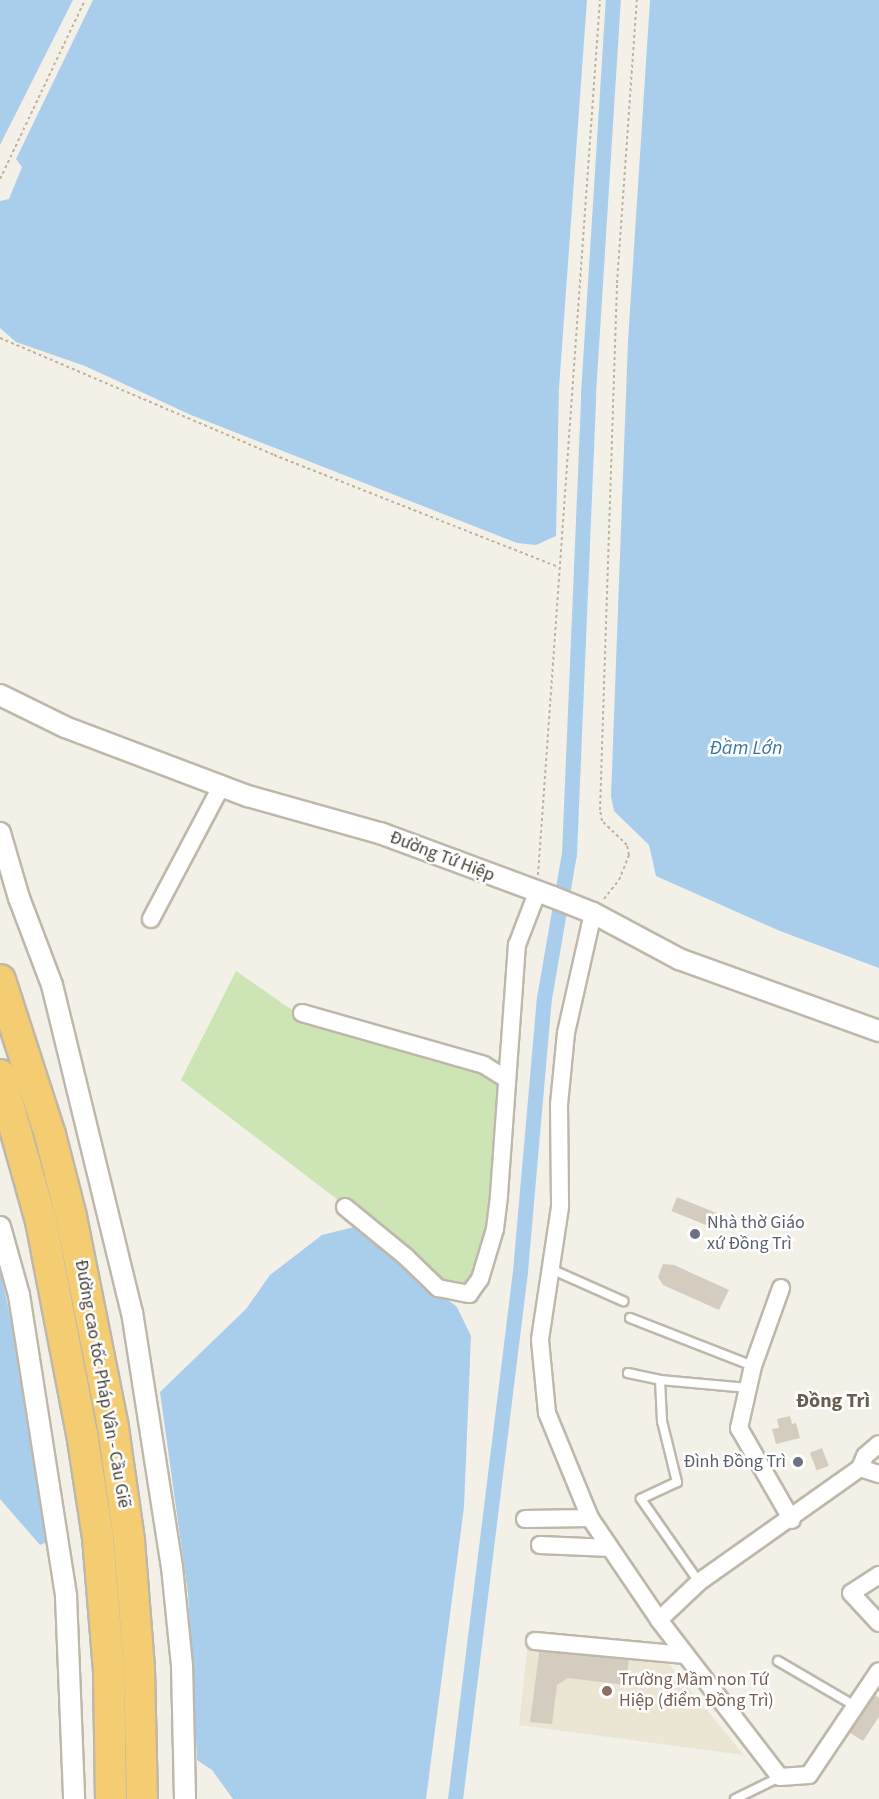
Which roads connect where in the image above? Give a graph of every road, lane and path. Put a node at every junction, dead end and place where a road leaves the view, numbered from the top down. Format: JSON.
{"nodes":[{"id":1,"x":85,"y":0,"type":"edge"},
{"id":2,"x":600,"y":0,"type":"edge"},
{"id":3,"x":637,"y":0,"type":"edge"},
{"id":4,"x":0,"y":179,"type":"edge"},
{"id":5,"x":0,"y":338,"type":"edge"},
{"id":6,"x":559,"y":567,"type":"junction"},
{"id":7,"x":0,"y":695,"type":"edge"},
{"id":8,"x":222,"y":785,"type":"junction"},
{"id":9,"x":0,"y":833,"type":"edge"},
{"id":10,"x":545,"y":895,"type":"junction"},
{"id":11,"x":588,"y":911,"type":"junction"},
{"id":12,"x":151,"y":919,"type":"dead end"},
{"id":13,"x":0,"y":980,"type":"edge"},
{"id":14,"x":302,"y":1013,"type":"dead end"},
{"id":15,"x":879,"y":1031,"type":"edge"},
{"id":16,"x":0,"y":1075,"type":"edge"},
{"id":17,"x":506,"y":1079,"type":"junction"},
{"id":18,"x":345,"y":1207,"type":"dead end"},
{"id":19,"x":0,"y":1227,"type":"edge"},
{"id":20,"x":553,"y":1270,"type":"junction"},
{"id":21,"x":781,"y":1288,"type":"dead end"},
{"id":22,"x":623,"y":1301,"type":"dead end"},
{"id":23,"x":630,"y":1318,"type":"dead end"},
{"id":24,"x":753,"y":1366,"type":"junction"},
{"id":25,"x":628,"y":1373,"type":"dead end"},
{"id":26,"x":660,"y":1380,"type":"junction"},
{"id":27,"x":748,"y":1388,"type":"junction"},
{"id":28,"x":879,"y":1444,"type":"edge"},
{"id":29,"x":860,"y":1468,"type":"junction"},
{"id":30,"x":879,"y":1474,"type":"edge"},
{"id":31,"x":590,"y":1518,"type":"junction"},
{"id":32,"x":525,"y":1519,"type":"dead end"},
{"id":33,"x":792,"y":1520,"type":"junction"},
{"id":34,"x":540,"y":1545,"type":"dead end"},
{"id":35,"x":610,"y":1548,"type":"junction"},
{"id":36,"x":879,"y":1575,"type":"edge"},
{"id":37,"x":699,"y":1582,"type":"junction"},
{"id":38,"x":659,"y":1620,"type":"junction"},
{"id":39,"x":879,"y":1623,"type":"edge"},
{"id":40,"x":535,"y":1641,"type":"dead end"},
{"id":41,"x":685,"y":1655,"type":"junction"},
{"id":42,"x":778,"y":1661,"type":"dead end"},
{"id":43,"x":879,"y":1671,"type":"edge"},
{"id":44,"x":855,"y":1706,"type":"junction"},
{"id":45,"x":780,"y":1777,"type":"junction"},
{"id":46,"x":74,"y":1799,"type":"edge"},
{"id":47,"x":111,"y":1799,"type":"edge"},
{"id":48,"x":142,"y":1799,"type":"edge"},
{"id":49,"x":185,"y":1799,"type":"edge"},
{"id":50,"x":735,"y":1799,"type":"edge"}],
"edges":[{"from":1,"to":4,"type":"path"},
{"from":2,"to":6,"type":"path"},
{"from":3,"to":11,"type":"path"},
{"from":5,"to":6,"type":"path"},
{"from":6,"to":10,"type":"path"},
{"from":7,"to":8,"type":"street","name":"Đường Tứ Hiệp"},
{"from":8,"to":10,"type":"street","name":"Đường Tứ Hiệp"},
{"from":8,"to":12,"type":"street"},
{"from":9,"to":49,"type":"street"},
{"from":10,"to":11,"type":"street","name":"Đường Tứ Hiệp"},
{"from":10,"to":17,"type":"street"},
{"from":11,"to":15,"type":"street","name":"Đường Tứ Hiệp"},
{"from":11,"to":20,"type":"street"},
{"from":13,"to":48,"type":"highway","name":"Đường cao tốc Pháp Vân - Cầu Giẽ"},
{"from":14,"to":17,"type":"street"},
{"from":16,"to":47,"type":"highway","name":"Đường cao tốc Pháp Vân - Cầu Giẽ"},
{"from":17,"to":18,"type":"street"},
{"from":19,"to":46,"type":"street"},
{"from":20,"to":22,"type":"lane"},
{"from":20,"to":31,"type":"street"},
{"from":21,"to":24,"type":"street"},
{"from":23,"to":24,"type":"lane"},
{"from":24,"to":27,"type":"street"},
{"from":25,"to":26,"type":"lane"},
{"from":26,"to":27,"type":"lane"},
{"from":26,"to":37,"type":"lane"},
{"from":27,"to":33,"type":"street"},
{"from":28,"to":29,"type":"street"},
{"from":29,"to":30,"type":"street"},
{"from":29,"to":33,"type":"street"},
{"from":31,"to":32,"type":"street"},
{"from":31,"to":35,"type":"street"},
{"from":33,"to":37,"type":"street"},
{"from":34,"to":35,"type":"street"},
{"from":35,"to":38,"type":"street"},
{"from":36,"to":39,"type":"street"},
{"from":37,"to":38,"type":"street"},
{"from":38,"to":41,"type":"street"},
{"from":40,"to":41,"type":"street"},
{"from":41,"to":45,"type":"street"},
{"from":42,"to":44,"type":"lane"},
{"from":43,"to":44,"type":"street"},
{"from":44,"to":45,"type":"street"},
{"from":45,"to":50,"type":"lane"}]}
